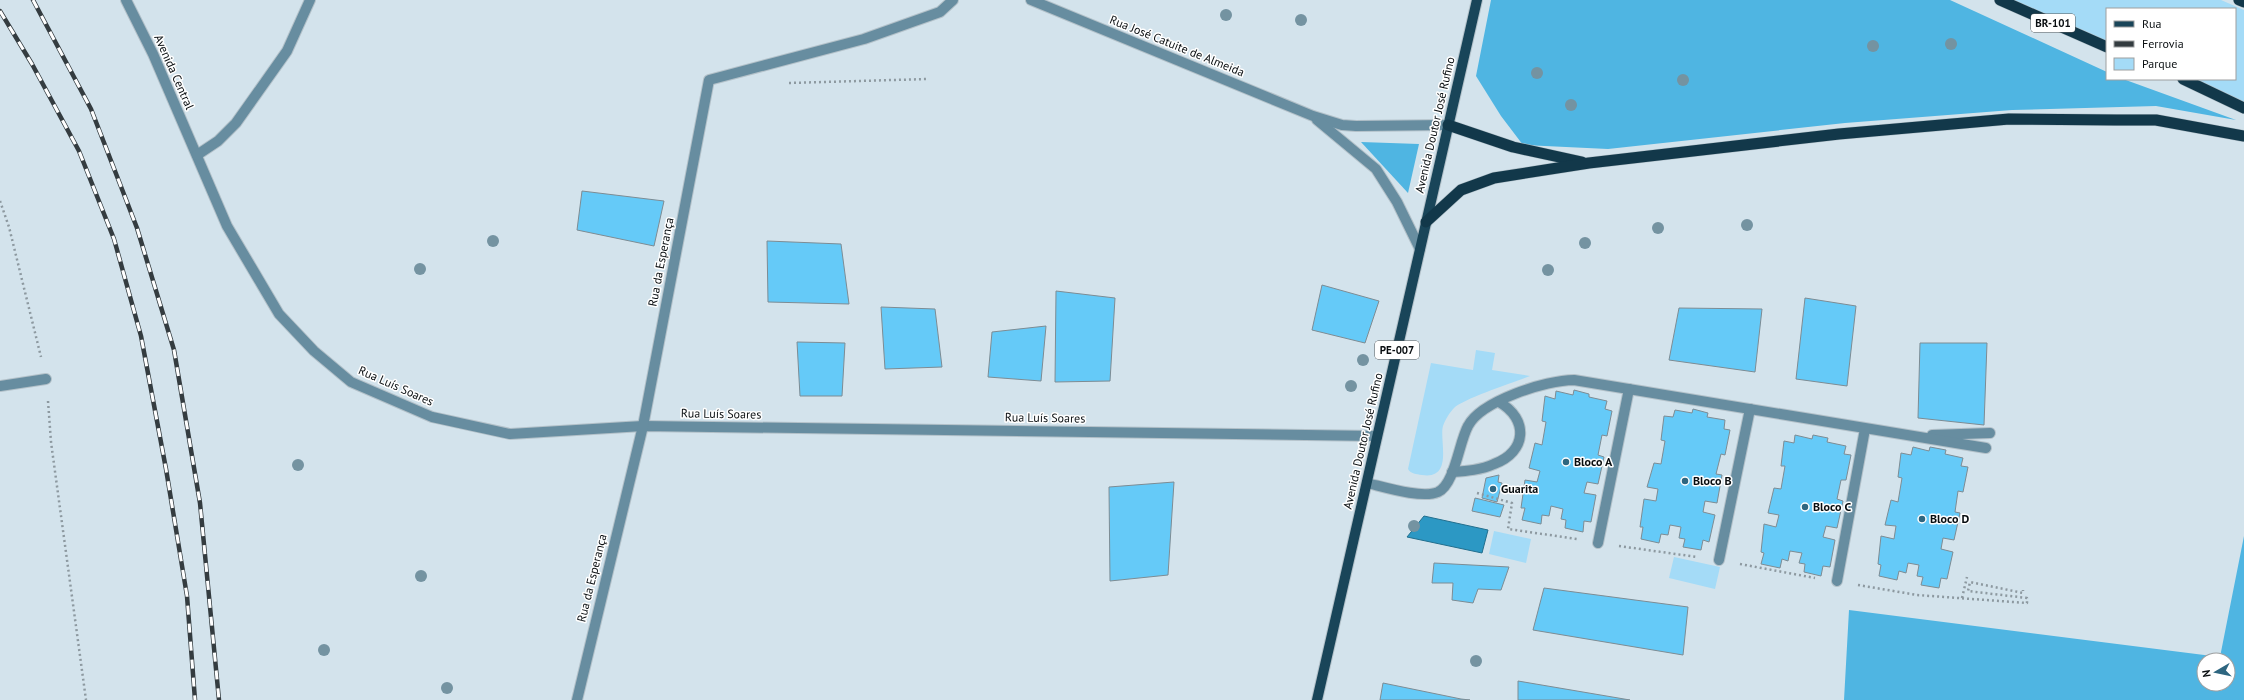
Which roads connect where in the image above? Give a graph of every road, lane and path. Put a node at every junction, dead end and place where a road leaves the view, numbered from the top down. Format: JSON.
{"nodes":[{"id":1,"x":126,"y":0,"type":"edge"},
{"id":2,"x":310,"y":0,"type":"edge"},
{"id":3,"x":952,"y":0,"type":"edge"},
{"id":4,"x":1031,"y":0,"type":"edge"},
{"id":5,"x":1477,"y":0,"type":"edge"},
{"id":6,"x":2000,"y":0,"type":"edge"},
{"id":7,"x":2239,"y":0,"type":"edge"},
{"id":8,"x":2244,"y":2,"type":"edge"},
{"id":9,"x":2106,"y":46,"type":"edge"},
{"id":10,"x":928,"y":79,"type":"dead end"},
{"id":11,"x":2185,"y":80,"type":"edge"},
{"id":12,"x":782,"y":84,"type":"dead end"},
{"id":13,"x":2244,"y":108,"type":"edge"},
{"id":14,"x":1313,"y":116,"type":"junction"},
{"id":15,"x":1448,"y":125,"type":"junction"},
{"id":16,"x":2244,"y":136,"type":"edge"},
{"id":17,"x":197,"y":155,"type":"junction"},
{"id":18,"x":1589,"y":163,"type":"junction"},
{"id":19,"x":0,"y":201,"type":"edge"},
{"id":20,"x":1426,"y":222,"type":"junction"},
{"id":21,"x":1420,"y":248,"type":"junction"},
{"id":22,"x":46,"y":379,"type":"junction"},
{"id":23,"x":0,"y":386,"type":"edge"},
{"id":24,"x":1629,"y":390,"type":"junction"},
{"id":25,"x":1499,"y":402,"type":"junction"},
{"id":26,"x":1750,"y":409,"type":"junction"},
{"id":27,"x":643,"y":426,"type":"junction"},
{"id":28,"x":1864,"y":429,"type":"junction"},
{"id":29,"x":1990,"y":433,"type":"dead end"},
{"id":30,"x":1377,"y":436,"type":"junction"},
{"id":31,"x":1908,"y":436,"type":"junction"},
{"id":32,"x":1986,"y":448,"type":"dead end"},
{"id":33,"x":1452,"y":472,"type":"junction"},
{"id":34,"x":1367,"y":483,"type":"junction"},
{"id":35,"x":1446,"y":485,"type":"junction"},
{"id":36,"x":1598,"y":543,"type":"junction"},
{"id":37,"x":1719,"y":560,"type":"junction"},
{"id":38,"x":1966,"y":577,"type":"dead end"},
{"id":39,"x":1837,"y":581,"type":"junction"},
{"id":40,"x":2023,"y":590,"type":"dead end"},
{"id":41,"x":1962,"y":598,"type":"junction"},
{"id":42,"x":86,"y":700,"type":"edge"},
{"id":43,"x":577,"y":700,"type":"edge"},
{"id":44,"x":1311,"y":700,"type":"edge"},
{"id":45,"x":1317,"y":700,"type":"edge"}],
"edges":[{"from":1,"to":17,"type":"street","name":"Avenida Central"},
{"from":2,"to":17,"type":"street"},
{"from":3,"to":27,"type":"street","name":"Rua da Esperança"},
{"from":4,"to":14,"type":"street","name":"Rua José Catuite de Almeida"},
{"from":5,"to":15,"type":"main road","name":"Avenida Doutor José Rufino","number":"PE-007"},
{"from":6,"to":9,"type":"highway","number":"BR-101"},
{"from":7,"to":8,"type":"highway"},
{"from":10,"to":12,"type":"path"},
{"from":11,"to":13,"type":"highway"},
{"from":14,"to":15,"type":"street","name":"Rua José Catuite de Almeida"},
{"from":14,"to":21,"type":"street","name":"Rua José Catuite de Almeida"},
{"from":15,"to":18,"type":"highway"},
{"from":15,"to":20,"type":"main road","name":"Avenida Doutor José Rufino","number":"PE-007"},
{"from":16,"to":18,"type":"highway"},
{"from":17,"to":27,"type":"street","name":"Rua Luís Soares"},
{"from":18,"to":20,"type":"highway"},
{"from":19,"to":22,"type":"path"},
{"from":20,"to":21,"type":"main road","name":"Avenida Doutor José Rufino","number":"PE-007"},
{"from":21,"to":30,"type":"main road","name":"Avenida Doutor José Rufino","number":"PE-007"},
{"from":22,"to":23,"type":"street"},
{"from":22,"to":42,"type":"path"},
{"from":24,"to":25,"type":"street"},
{"from":24,"to":26,"type":"street"},
{"from":24,"to":36,"type":"street"},
{"from":25,"to":33,"type":"street"},
{"from":25,"to":33,"type":"street"},
{"from":26,"to":28,"type":"street"},
{"from":26,"to":37,"type":"street"},
{"from":27,"to":30,"type":"street","name":"Rua Luís Soares"},
{"from":27,"to":43,"type":"street","name":"Rua da Esperança"},
{"from":28,"to":31,"type":"street"},
{"from":28,"to":39,"type":"street"},
{"from":29,"to":31,"type":"street"},
{"from":30,"to":34,"type":"main road","name":"Avenida Doutor José Rufino","number":"PE-007"},
{"from":31,"to":32,"type":"street"},
{"from":33,"to":35,"type":"street"},
{"from":34,"to":35,"type":"street"},
{"from":34,"to":45,"type":"main road","name":"Avenida Doutor José Rufino","number":"PE-007"},
{"from":35,"to":36,"type":"path"},
{"from":36,"to":37,"type":"path"},
{"from":37,"to":39,"type":"path"},
{"from":38,"to":41,"type":"path"},
{"from":39,"to":41,"type":"path"},
{"from":40,"to":41,"type":"path"},
{"from":44,"to":45,"type":"street"}]}
